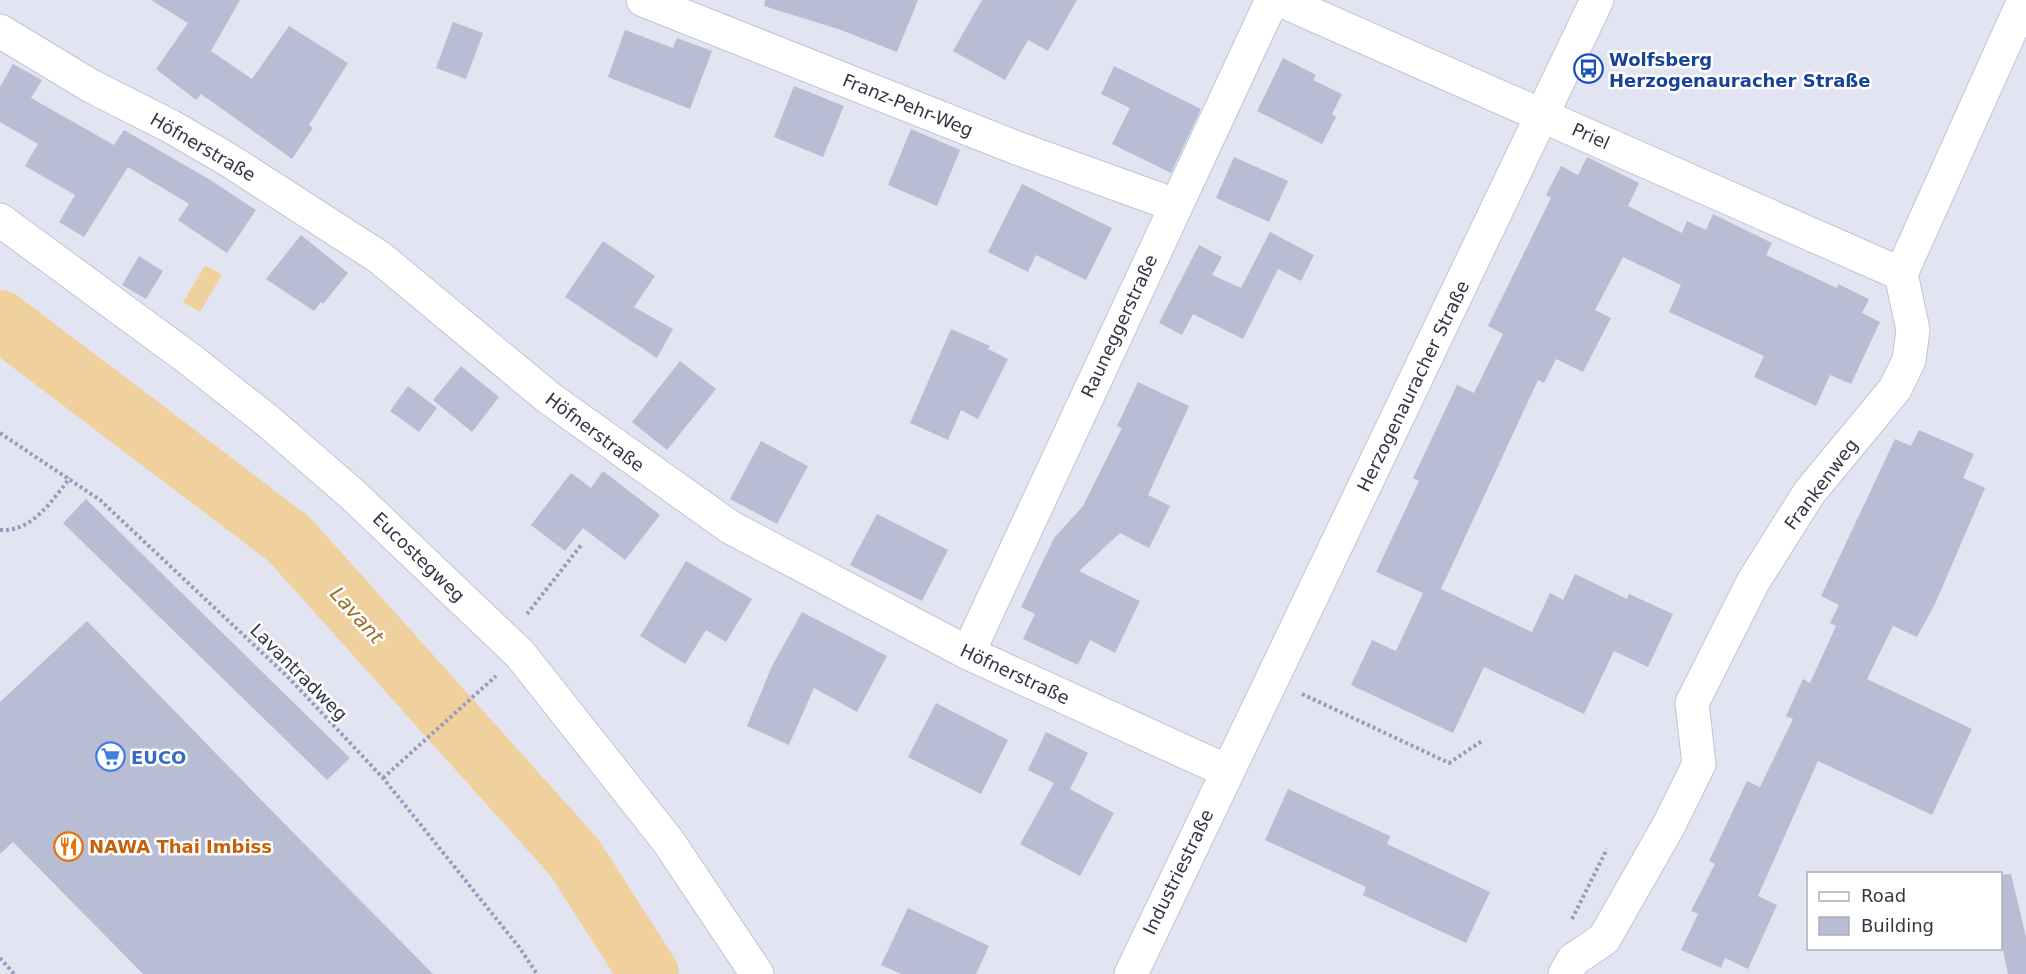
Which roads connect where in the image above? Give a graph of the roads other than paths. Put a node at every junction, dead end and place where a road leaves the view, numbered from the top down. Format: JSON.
{"nodes":[{"id":1,"x":643,"y":0,"type":"edge"},
{"id":2,"x":1272,"y":0,"type":"edge"},
{"id":3,"x":1280,"y":0,"type":"edge"},
{"id":4,"x":1597,"y":0,"type":"edge"},
{"id":5,"x":2020,"y":6,"type":"edge"},
{"id":6,"x":0,"y":31,"type":"edge"},
{"id":7,"x":1542,"y":114,"type":"junction"},
{"id":8,"x":1175,"y":205,"type":"junction"},
{"id":9,"x":0,"y":220,"type":"edge"},
{"id":10,"x":1901,"y":274,"type":"junction"},
{"id":11,"x":968,"y":653,"type":"junction"},
{"id":12,"x":1227,"y":771,"type":"junction"},
{"id":13,"x":1569,"y":967,"type":"edge"},
{"id":14,"x":757,"y":974,"type":"edge"},
{"id":15,"x":1131,"y":974,"type":"edge"}],
"edges":[{"from":1,"to":8,"type":"street","name":"Franz-Pehr-Weg"},
{"from":2,"to":8,"type":"street","name":"Rauneggerstraße"},
{"from":3,"to":7,"type":"street","name":"Priel"},
{"from":4,"to":7,"type":"street","name":"Herzogenauracher Straße"},
{"from":5,"to":10,"type":"street"},
{"from":6,"to":11,"type":"street","name":"Höfnerstraße"},
{"from":7,"to":10,"type":"street","name":"Priel"},
{"from":7,"to":12,"type":"street","name":"Herzogenauracher Straße"},
{"from":8,"to":11,"type":"street","name":"Rauneggerstraße"},
{"from":9,"to":14,"type":"street","name":"Eucostegweg"},
{"from":10,"to":13,"type":"street","name":"Frankenweg"},
{"from":11,"to":12,"type":"street","name":"Höfnerstraße"},
{"from":12,"to":15,"type":"street","name":"Industriestraße"}]}
